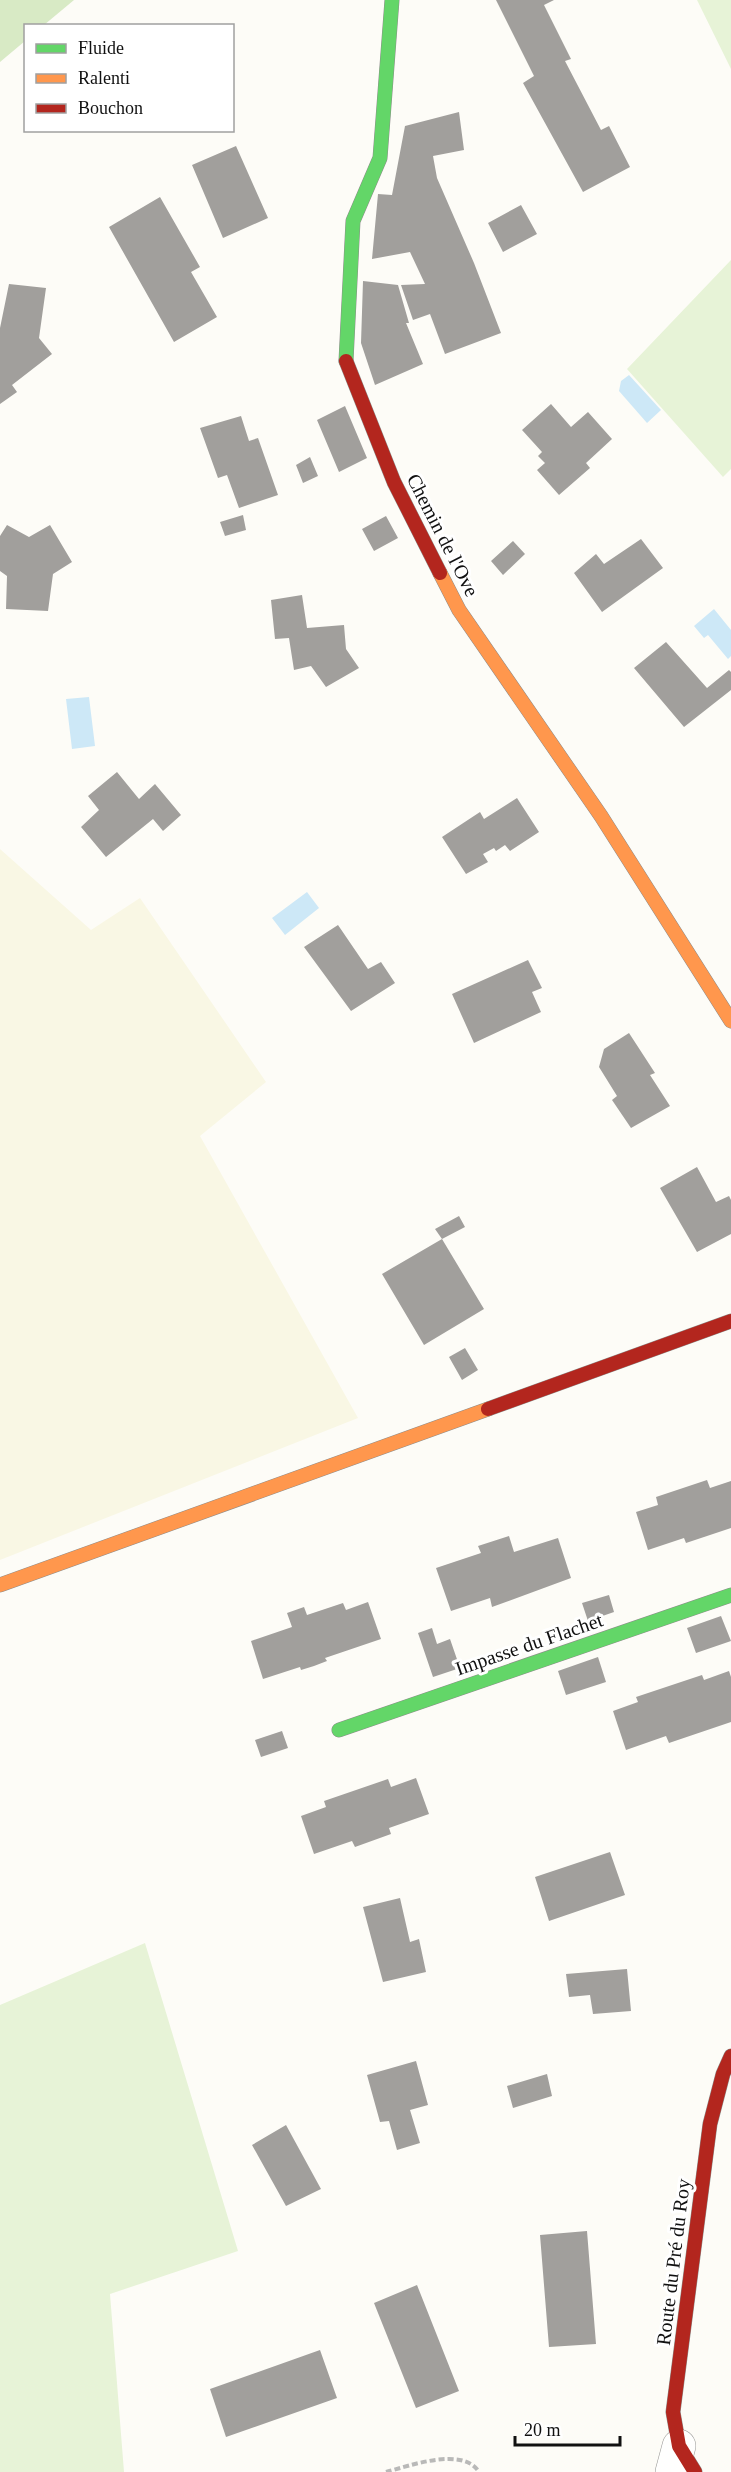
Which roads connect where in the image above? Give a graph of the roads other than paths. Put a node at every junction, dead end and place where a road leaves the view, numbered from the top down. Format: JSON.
{"nodes":[{"id":1,"x":392,"y":0,"type":"edge"},
{"id":2,"x":731,"y":1021,"type":"edge"},
{"id":3,"x":731,"y":1321,"type":"edge"},
{"id":4,"x":0,"y":1585,"type":"edge"},
{"id":5,"x":731,"y":1595,"type":"edge"},
{"id":6,"x":339,"y":1730,"type":"dead end"},
{"id":7,"x":731,"y":2056,"type":"edge"},
{"id":8,"x":682,"y":2463,"type":"edge"}],
"edges":[{"from":1,"to":2,"type":"street","name":"Chemin de l'Ove"},
{"from":3,"to":4,"type":"street"},
{"from":5,"to":6,"type":"street","name":"Impasse du Flachet"},
{"from":7,"to":8,"type":"street","name":"Route du Pré du Roy"}]}
